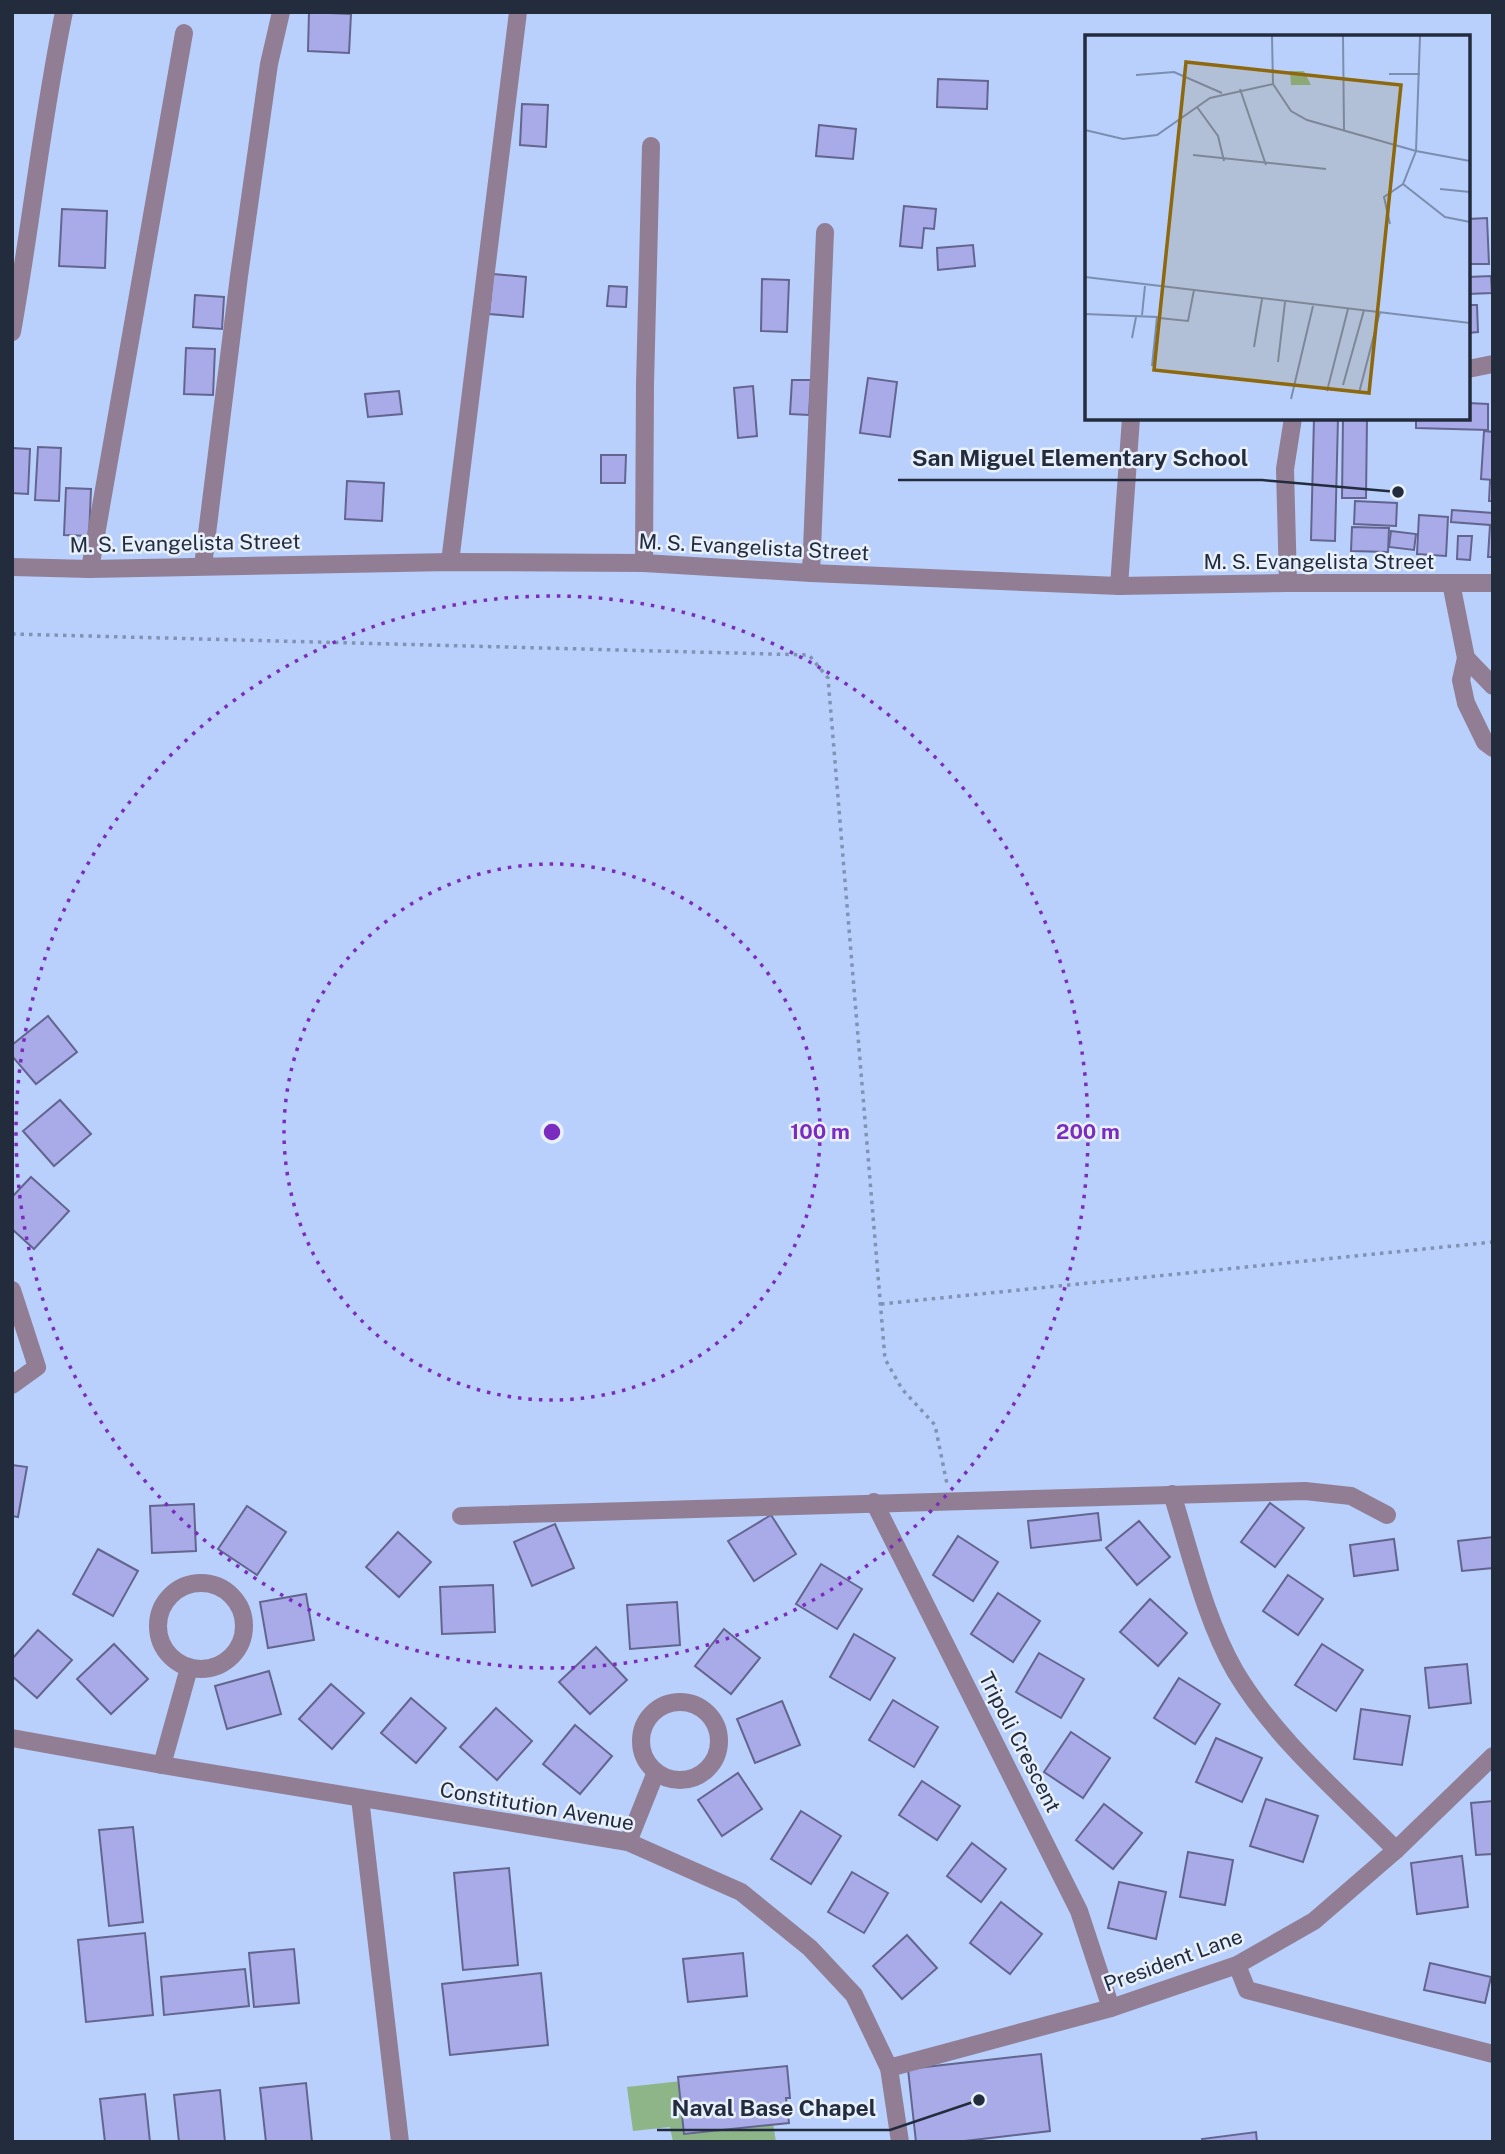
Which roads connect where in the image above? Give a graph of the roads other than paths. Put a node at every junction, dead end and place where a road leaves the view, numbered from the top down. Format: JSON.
{"nodes":[{"id":1,"x":64,"y":12,"type":"edge"},
{"id":2,"x":281,"y":12,"type":"edge"},
{"id":3,"x":517,"y":12,"type":"edge"},
{"id":4,"x":184,"y":33,"type":"dead end"},
{"id":5,"x":651,"y":146,"type":"dead end"},
{"id":6,"x":825,"y":232,"type":"dead end"},
{"id":7,"x":12,"y":332,"type":"edge"},
{"id":8,"x":1493,"y":364,"type":"edge"},
{"id":9,"x":1470,"y":369,"type":"edge"},
{"id":10,"x":1131,"y":420,"type":"edge"},
{"id":11,"x":1293,"y":420,"type":"edge"},
{"id":12,"x":450,"y":562,"type":"junction"},
{"id":13,"x":644,"y":563,"type":"junction"},
{"id":14,"x":203,"y":566,"type":"junction"},
{"id":15,"x":12,"y":567,"type":"edge"},
{"id":16,"x":90,"y":569,"type":"junction"},
{"id":17,"x":811,"y":573,"type":"junction"},
{"id":18,"x":1288,"y":583,"type":"junction"},
{"id":19,"x":1451,"y":583,"type":"junction"},
{"id":20,"x":1493,"y":583,"type":"edge"},
{"id":21,"x":1119,"y":586,"type":"junction"},
{"id":22,"x":1466,"y":658,"type":"junction"},
{"id":23,"x":1493,"y":686,"type":"edge"},
{"id":24,"x":1493,"y":748,"type":"edge"},
{"id":25,"x":12,"y":1290,"type":"edge"},
{"id":26,"x":12,"y":1385,"type":"edge"},
{"id":27,"x":1172,"y":1494,"type":"junction"},
{"id":28,"x":874,"y":1502,"type":"junction"},
{"id":29,"x":1387,"y":1515,"type":"dead end"},
{"id":30,"x":461,"y":1516,"type":"dead end"},
{"id":31,"x":189,"y":1668,"type":"junction"},
{"id":32,"x":12,"y":1738,"type":"edge"},
{"id":33,"x":1493,"y":1756,"type":"edge"},
{"id":34,"x":162,"y":1765,"type":"junction"},
{"id":35,"x":656,"y":1772,"type":"junction"},
{"id":36,"x":360,"y":1798,"type":"junction"},
{"id":37,"x":628,"y":1842,"type":"junction"},
{"id":38,"x":1396,"y":1850,"type":"junction"},
{"id":39,"x":1237,"y":1965,"type":"junction"},
{"id":40,"x":1111,"y":2008,"type":"junction"},
{"id":41,"x":1493,"y":2054,"type":"edge"},
{"id":42,"x":889,"y":2068,"type":"junction"},
{"id":43,"x":400,"y":2142,"type":"edge"},
{"id":44,"x":900,"y":2142,"type":"edge"}],
"edges":[{"from":1,"to":7,"type":"street"},
{"from":2,"to":14,"type":"street"},
{"from":3,"to":12,"type":"street"},
{"from":4,"to":16,"type":"street"},
{"from":5,"to":13,"type":"street"},
{"from":6,"to":17,"type":"street"},
{"from":8,"to":9,"type":"street"},
{"from":10,"to":21,"type":"street"},
{"from":11,"to":18,"type":"street"},
{"from":12,"to":13,"type":"street","name":"M. S. Evangelista Street"},
{"from":12,"to":14,"type":"street","name":"M. S. Evangelista Street"},
{"from":13,"to":17,"type":"street","name":"M. S. Evangelista Street"},
{"from":14,"to":16,"type":"street","name":"M. S. Evangelista Street"},
{"from":15,"to":16,"type":"street","name":"M. S. Evangelista Street"},
{"from":17,"to":21,"type":"street","name":"M. S. Evangelista Street"},
{"from":18,"to":19,"type":"street","name":"M. S. Evangelista Street"},
{"from":18,"to":21,"type":"street","name":"M. S. Evangelista Street"},
{"from":19,"to":20,"type":"street","name":"M. S. Evangelista Street"},
{"from":19,"to":22,"type":"street"},
{"from":22,"to":23,"type":"street"},
{"from":22,"to":24,"type":"street"},
{"from":25,"to":26,"type":"street"},
{"from":27,"to":28,"type":"street"},
{"from":27,"to":29,"type":"street"},
{"from":27,"to":38,"type":"street"},
{"from":28,"to":30,"type":"street"},
{"from":28,"to":40,"type":"street","name":"Tripoli Crescent"},
{"from":31,"to":31,"type":"street"},
{"from":31,"to":34,"type":"street"},
{"from":32,"to":34,"type":"street","name":"Constitution Avenue"},
{"from":33,"to":38,"type":"street","name":"President Lane"},
{"from":34,"to":36,"type":"street","name":"Constitution Avenue"},
{"from":35,"to":35,"type":"street"},
{"from":35,"to":37,"type":"street"},
{"from":36,"to":37,"type":"street","name":"Constitution Avenue"},
{"from":36,"to":43,"type":"street"},
{"from":37,"to":42,"type":"street","name":"Constitution Avenue"},
{"from":38,"to":39,"type":"street","name":"President Lane"},
{"from":39,"to":40,"type":"street","name":"President Lane"},
{"from":39,"to":41,"type":"street"},
{"from":40,"to":42,"type":"street","name":"President Lane"},
{"from":42,"to":44,"type":"street","name":"Constitution Avenue"}]}
